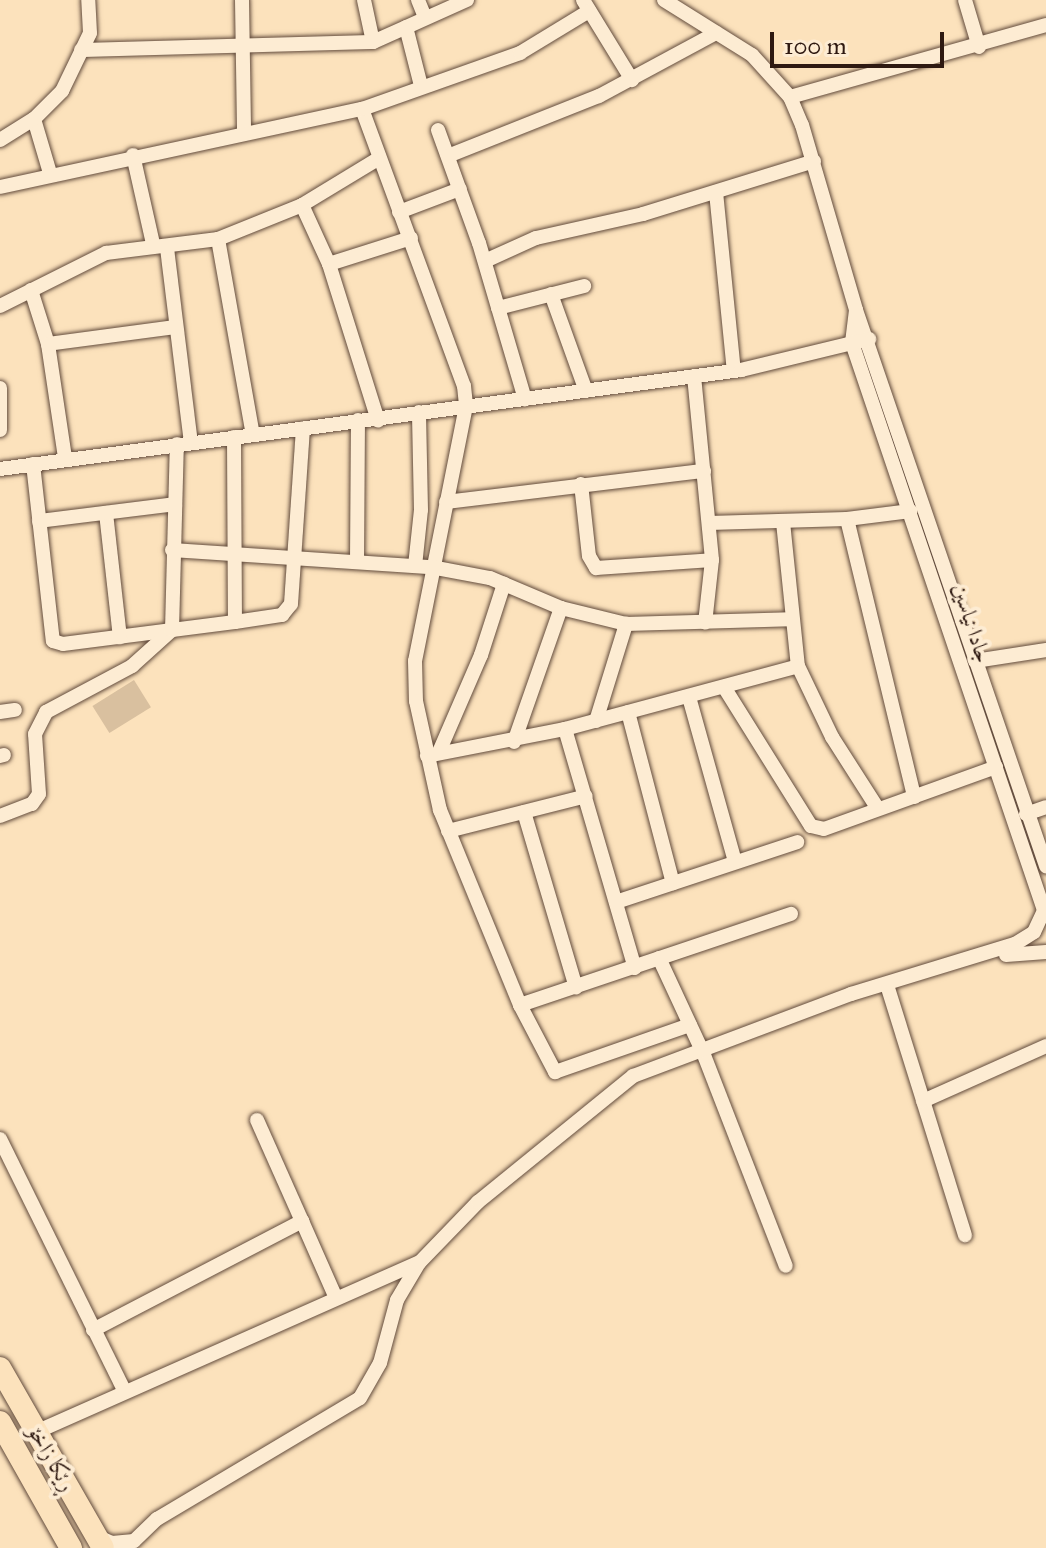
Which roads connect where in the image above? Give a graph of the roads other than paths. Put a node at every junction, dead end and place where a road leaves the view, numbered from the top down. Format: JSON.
{"nodes":[{"id":1,"x":88,"y":0,"type":"edge"},
{"id":2,"x":242,"y":0,"type":"edge"},
{"id":3,"x":364,"y":0,"type":"edge"},
{"id":4,"x":418,"y":0,"type":"edge"},
{"id":5,"x":467,"y":0,"type":"edge"},
{"id":6,"x":664,"y":0,"type":"edge"},
{"id":7,"x":965,"y":0,"type":"edge"},
{"id":8,"x":586,"y":6,"type":"edge"},
{"id":9,"x":425,"y":17,"type":"junction"},
{"id":10,"x":1046,"y":25,"type":"edge"},
{"id":11,"x":406,"y":27,"type":"junction"},
{"id":12,"x":716,"y":33,"type":"junction"},
{"id":13,"x":373,"y":42,"type":"junction"},
{"id":14,"x":240,"y":46,"type":"junction"},
{"id":15,"x":979,"y":47,"type":"junction"},
{"id":16,"x":81,"y":50,"type":"junction"},
{"id":17,"x":632,"y":80,"type":"junction"},
{"id":18,"x":421,"y":86,"type":"junction"},
{"id":19,"x":790,"y":97,"type":"junction"},
{"id":20,"x":362,"y":109,"type":"junction"},
{"id":21,"x":34,"y":119,"type":"junction"},
{"id":22,"x":438,"y":130,"type":"dead end"},
{"id":23,"x":244,"y":133,"type":"junction"},
{"id":24,"x":0,"y":140,"type":"edge"},
{"id":25,"x":133,"y":155,"type":"junction"},
{"id":26,"x":448,"y":156,"type":"junction"},
{"id":27,"x":376,"y":160,"type":"junction"},
{"id":28,"x":814,"y":161,"type":"junction"},
{"id":29,"x":50,"y":173,"type":"junction"},
{"id":30,"x":0,"y":187,"type":"edge"},
{"id":31,"x":460,"y":189,"type":"junction"},
{"id":32,"x":716,"y":192,"type":"junction"},
{"id":33,"x":302,"y":205,"type":"junction"},
{"id":34,"x":399,"y":212,"type":"junction"},
{"id":35,"x":411,"y":238,"type":"junction"},
{"id":36,"x":218,"y":239,"type":"junction"},
{"id":37,"x":160,"y":246,"type":"junction"},
{"id":38,"x":485,"y":261,"type":"junction"},
{"id":39,"x":329,"y":264,"type":"junction"},
{"id":40,"x":584,"y":286,"type":"dead end"},
{"id":41,"x":31,"y":290,"type":"junction"},
{"id":42,"x":551,"y":294,"type":"junction"},
{"id":43,"x":0,"y":306,"type":"edge"},
{"id":44,"x":498,"y":308,"type":"junction"},
{"id":45,"x":856,"y":310,"type":"junction"},
{"id":46,"x":176,"y":327,"type":"junction"},
{"id":47,"x":869,"y":339,"type":"junction"},
{"id":48,"x":852,"y":343,"type":"junction"},
{"id":49,"x":48,"y":344,"type":"junction"},
{"id":50,"x":734,"y":371,"type":"junction"},
{"id":51,"x":694,"y":376,"type":"junction"},
{"id":52,"x":0,"y":388,"type":"edge"},
{"id":53,"x":586,"y":391,"type":"junction"},
{"id":54,"x":525,"y":399,"type":"junction"},
{"id":55,"x":466,"y":406,"type":"junction"},
{"id":56,"x":419,"y":412,"type":"junction"},
{"id":57,"x":358,"y":420,"type":"junction"},
{"id":58,"x":378,"y":420,"type":"junction"},
{"id":59,"x":0,"y":423,"type":"edge"},
{"id":60,"x":303,"y":428,"type":"junction"},
{"id":61,"x":253,"y":435,"type":"junction"},
{"id":62,"x":234,"y":437,"type":"junction"},
{"id":63,"x":184,"y":444,"type":"junction"},
{"id":64,"x":65,"y":458,"type":"junction"},
{"id":65,"x":33,"y":464,"type":"junction"},
{"id":66,"x":0,"y":469,"type":"edge"},
{"id":67,"x":704,"y":471,"type":"junction"},
{"id":68,"x":581,"y":484,"type":"junction"},
{"id":69,"x":446,"y":502,"type":"junction"},
{"id":70,"x":175,"y":504,"type":"junction"},
{"id":71,"x":910,"y":511,"type":"junction"},
{"id":72,"x":106,"y":513,"type":"junction"},
{"id":73,"x":847,"y":519,"type":"junction"},
{"id":74,"x":39,"y":521,"type":"junction"},
{"id":75,"x":783,"y":522,"type":"junction"},
{"id":76,"x":709,"y":523,"type":"junction"},
{"id":77,"x":172,"y":550,"type":"junction"},
{"id":78,"x":232,"y":556,"type":"junction"},
{"id":79,"x":291,"y":558,"type":"junction"},
{"id":80,"x":712,"y":560,"type":"junction"},
{"id":81,"x":357,"y":562,"type":"junction"},
{"id":82,"x":415,"y":566,"type":"junction"},
{"id":83,"x":431,"y":567,"type":"junction"},
{"id":84,"x":504,"y":584,"type":"junction"},
{"id":85,"x":561,"y":608,"type":"junction"},
{"id":86,"x":790,"y":619,"type":"junction"},
{"id":87,"x":235,"y":622,"type":"junction"},
{"id":88,"x":705,"y":623,"type":"junction"},
{"id":89,"x":626,"y":624,"type":"junction"},
{"id":90,"x":172,"y":630,"type":"junction"},
{"id":91,"x":120,"y":637,"type":"junction"},
{"id":92,"x":1046,"y":650,"type":"edge"},
{"id":93,"x":975,"y":661,"type":"junction"},
{"id":94,"x":798,"y":666,"type":"junction"},
{"id":95,"x":724,"y":687,"type":"junction"},
{"id":96,"x":689,"y":697,"type":"junction"},
{"id":97,"x":628,"y":712,"type":"junction"},
{"id":98,"x":596,"y":721,"type":"junction"},
{"id":99,"x":565,"y":729,"type":"junction"},
{"id":100,"x":514,"y":742,"type":"junction"},
{"id":101,"x":433,"y":754,"type":"junction"},
{"id":102,"x":996,"y":767,"type":"junction"},
{"id":103,"x":586,"y":796,"type":"junction"},
{"id":104,"x":914,"y":797,"type":"junction"},
{"id":105,"x":1014,"y":798,"type":"junction"},
{"id":106,"x":1046,"y":807,"type":"edge"},
{"id":107,"x":878,"y":809,"type":"junction"},
{"id":108,"x":524,"y":812,"type":"junction"},
{"id":109,"x":1026,"y":814,"type":"junction"},
{"id":110,"x":0,"y":816,"type":"edge"},
{"id":111,"x":448,"y":831,"type":"junction"},
{"id":112,"x":797,"y":842,"type":"dead end"},
{"id":113,"x":735,"y":862,"type":"junction"},
{"id":114,"x":1046,"y":866,"type":"edge"},
{"id":115,"x":673,"y":883,"type":"junction"},
{"id":116,"x":616,"y":902,"type":"junction"},
{"id":117,"x":791,"y":914,"type":"dead end"},
{"id":118,"x":1045,"y":914,"type":"edge"},
{"id":119,"x":1037,"y":946,"type":"edge"},
{"id":120,"x":659,"y":958,"type":"junction"},
{"id":121,"x":635,"y":968,"type":"junction"},
{"id":122,"x":576,"y":987,"type":"junction"},
{"id":123,"x":888,"y":988,"type":"junction"},
{"id":124,"x":520,"y":1005,"type":"junction"},
{"id":125,"x":690,"y":1025,"type":"junction"},
{"id":126,"x":1046,"y":1046,"type":"edge"},
{"id":127,"x":703,"y":1052,"type":"junction"},
{"id":128,"x":923,"y":1101,"type":"junction"},
{"id":129,"x":257,"y":1120,"type":"dead end"},
{"id":130,"x":0,"y":1139,"type":"edge"},
{"id":131,"x":302,"y":1221,"type":"junction"},
{"id":132,"x":965,"y":1235,"type":"dead end"},
{"id":133,"x":421,"y":1262,"type":"junction"},
{"id":134,"x":786,"y":1266,"type":"dead end"},
{"id":135,"x":336,"y":1298,"type":"junction"},
{"id":136,"x":93,"y":1330,"type":"junction"},
{"id":137,"x":0,"y":1368,"type":"edge"},
{"id":138,"x":124,"y":1390,"type":"junction"},
{"id":139,"x":0,"y":1422,"type":"edge"},
{"id":140,"x":36,"y":1432,"type":"junction"},
{"id":141,"x":110,"y":1544,"type":"edge"},
{"id":142,"x":71,"y":1548,"type":"edge"},
{"id":143,"x":141,"y":1548,"type":"edge"}],
"edges":[{"from":1,"to":16,"type":"street"},
{"from":2,"to":14,"type":"street"},
{"from":3,"to":13,"type":"street"},
{"from":4,"to":9,"type":"street"},
{"from":5,"to":9,"type":"street"},
{"from":6,"to":12,"type":"street"},
{"from":7,"to":15,"type":"street"},
{"from":8,"to":17,"type":"street"},
{"from":8,"to":18,"type":"street"},
{"from":9,"to":11,"type":"street"},
{"from":10,"to":15,"type":"street"},
{"from":11,"to":13,"type":"street"},
{"from":11,"to":18,"type":"street"},
{"from":12,"to":17,"type":"street"},
{"from":12,"to":19,"type":"street"},
{"from":13,"to":14,"type":"street"},
{"from":14,"to":16,"type":"street"},
{"from":14,"to":23,"type":"street"},
{"from":15,"to":19,"type":"street"},
{"from":16,"to":21,"type":"street"},
{"from":17,"to":26,"type":"street"},
{"from":18,"to":20,"type":"street"},
{"from":19,"to":28,"type":"street"},
{"from":20,"to":23,"type":"street"},
{"from":20,"to":27,"type":"street"},
{"from":21,"to":24,"type":"street"},
{"from":21,"to":29,"type":"street"},
{"from":22,"to":26,"type":"street"},
{"from":23,"to":25,"type":"street"},
{"from":25,"to":29,"type":"street"},
{"from":25,"to":37,"type":"street"},
{"from":26,"to":31,"type":"street"},
{"from":27,"to":33,"type":"street"},
{"from":27,"to":34,"type":"street"},
{"from":28,"to":32,"type":"street"},
{"from":28,"to":45,"type":"street"},
{"from":29,"to":30,"type":"street"},
{"from":31,"to":34,"type":"street"},
{"from":31,"to":38,"type":"street"},
{"from":32,"to":38,"type":"street"},
{"from":32,"to":50,"type":"street"},
{"from":33,"to":36,"type":"street"},
{"from":33,"to":39,"type":"street"},
{"from":34,"to":35,"type":"street"},
{"from":35,"to":39,"type":"street"},
{"from":35,"to":55,"type":"street"},
{"from":36,"to":37,"type":"street"},
{"from":36,"to":61,"type":"street"},
{"from":37,"to":41,"type":"street"},
{"from":37,"to":46,"type":"street"},
{"from":38,"to":44,"type":"street"},
{"from":39,"to":58,"type":"street"},
{"from":40,"to":42,"type":"street"},
{"from":41,"to":43,"type":"street"},
{"from":41,"to":49,"type":"street"},
{"from":42,"to":44,"type":"street"},
{"from":42,"to":53,"type":"street"},
{"from":44,"to":54,"type":"street"},
{"from":45,"to":47,"type":"street","name":"جادا نیاسین"},
{"from":45,"to":48,"type":"street"},
{"from":46,"to":49,"type":"street"},
{"from":46,"to":63,"type":"street"},
{"from":47,"to":48,"type":"street"},
{"from":47,"to":93,"type":"street","name":"جادا نیاسین"},
{"from":48,"to":50,"type":"street"},
{"from":48,"to":71,"type":"street","name":"جادا نیاسین"},
{"from":49,"to":64,"type":"street"},
{"from":50,"to":51,"type":"street"},
{"from":51,"to":53,"type":"street"},
{"from":51,"to":67,"type":"street"},
{"from":52,"to":59,"type":"street"},
{"from":53,"to":54,"type":"street"},
{"from":54,"to":55,"type":"street"},
{"from":55,"to":56,"type":"street"},
{"from":55,"to":69,"type":"street"},
{"from":56,"to":58,"type":"street"},
{"from":56,"to":82,"type":"street"},
{"from":57,"to":58,"type":"street"},
{"from":57,"to":60,"type":"street"},
{"from":57,"to":81,"type":"street"},
{"from":60,"to":61,"type":"street"},
{"from":60,"to":79,"type":"street"},
{"from":61,"to":62,"type":"street"},
{"from":62,"to":63,"type":"street"},
{"from":62,"to":78,"type":"street"},
{"from":63,"to":64,"type":"street"},
{"from":63,"to":70,"type":"street"},
{"from":64,"to":65,"type":"street"},
{"from":65,"to":66,"type":"street"},
{"from":65,"to":74,"type":"street"},
{"from":67,"to":68,"type":"street"},
{"from":67,"to":76,"type":"street"},
{"from":68,"to":69,"type":"street"},
{"from":68,"to":80,"type":"street"},
{"from":69,"to":83,"type":"street"},
{"from":70,"to":72,"type":"street"},
{"from":70,"to":77,"type":"street"},
{"from":71,"to":73,"type":"street"},
{"from":71,"to":102,"type":"street","name":"جادا نیاسین"},
{"from":72,"to":74,"type":"street"},
{"from":72,"to":91,"type":"street"},
{"from":73,"to":75,"type":"street"},
{"from":73,"to":104,"type":"street"},
{"from":74,"to":91,"type":"street"},
{"from":75,"to":76,"type":"street"},
{"from":75,"to":86,"type":"street"},
{"from":76,"to":80,"type":"street"},
{"from":77,"to":78,"type":"street"},
{"from":77,"to":90,"type":"street"},
{"from":78,"to":79,"type":"street"},
{"from":78,"to":87,"type":"street"},
{"from":79,"to":81,"type":"street"},
{"from":79,"to":87,"type":"street"},
{"from":80,"to":88,"type":"street"},
{"from":81,"to":82,"type":"street"},
{"from":82,"to":83,"type":"street"},
{"from":83,"to":84,"type":"street"},
{"from":83,"to":101,"type":"street"},
{"from":84,"to":85,"type":"street"},
{"from":84,"to":101,"type":"street"},
{"from":85,"to":89,"type":"street"},
{"from":85,"to":100,"type":"street"},
{"from":86,"to":88,"type":"street"},
{"from":86,"to":94,"type":"street"},
{"from":87,"to":90,"type":"street"},
{"from":88,"to":89,"type":"street"},
{"from":89,"to":98,"type":"street"},
{"from":90,"to":91,"type":"street"},
{"from":90,"to":110,"type":"street"},
{"from":92,"to":93,"type":"street"},
{"from":93,"to":105,"type":"street","name":"جادا نیاسین"},
{"from":94,"to":95,"type":"street"},
{"from":94,"to":107,"type":"street"},
{"from":95,"to":96,"type":"street"},
{"from":95,"to":107,"type":"street"},
{"from":96,"to":97,"type":"street"},
{"from":96,"to":113,"type":"street"},
{"from":97,"to":98,"type":"street"},
{"from":97,"to":115,"type":"street"},
{"from":98,"to":99,"type":"street"},
{"from":99,"to":100,"type":"street"},
{"from":99,"to":103,"type":"street"},
{"from":100,"to":101,"type":"street"},
{"from":101,"to":111,"type":"street"},
{"from":102,"to":104,"type":"street"},
{"from":102,"to":105,"type":"street","name":"جادا نیاسین"},
{"from":103,"to":108,"type":"street"},
{"from":103,"to":116,"type":"street"},
{"from":104,"to":107,"type":"street"},
{"from":105,"to":109,"type":"street","name":"جادا نیاسین"},
{"from":105,"to":118,"type":"street","name":"جادا نیاسین"},
{"from":106,"to":109,"type":"street"},
{"from":108,"to":111,"type":"street"},
{"from":108,"to":122,"type":"street"},
{"from":109,"to":114,"type":"street","name":"جادا نیاسین"},
{"from":111,"to":124,"type":"street"},
{"from":112,"to":113,"type":"street"},
{"from":113,"to":115,"type":"street"},
{"from":115,"to":116,"type":"street"},
{"from":116,"to":121,"type":"street"},
{"from":117,"to":120,"type":"street"},
{"from":118,"to":119,"type":"street"},
{"from":119,"to":123,"type":"street"},
{"from":119,"to":127,"type":"street"},
{"from":120,"to":121,"type":"street"},
{"from":120,"to":125,"type":"street"},
{"from":121,"to":122,"type":"street"},
{"from":122,"to":124,"type":"street"},
{"from":123,"to":127,"type":"street"},
{"from":123,"to":128,"type":"street"},
{"from":124,"to":125,"type":"street"},
{"from":125,"to":127,"type":"street"},
{"from":126,"to":128,"type":"street"},
{"from":127,"to":133,"type":"street"},
{"from":127,"to":134,"type":"street"},
{"from":127,"to":143,"type":"street"},
{"from":128,"to":132,"type":"street"},
{"from":129,"to":131,"type":"street"},
{"from":130,"to":136,"type":"street"},
{"from":131,"to":135,"type":"street"},
{"from":131,"to":136,"type":"street"},
{"from":133,"to":135,"type":"street"},
{"from":133,"to":141,"type":"street"},
{"from":135,"to":138,"type":"street"},
{"from":136,"to":138,"type":"street"},
{"from":137,"to":140,"type":"highway","name":"ڕێکا زاخۆ"},
{"from":138,"to":140,"type":"street"},
{"from":139,"to":142,"type":"highway","name":"ڕێکا زاخۆ"},
{"from":140,"to":141,"type":"highway","name":"ڕێکا زاخۆ"}]}
